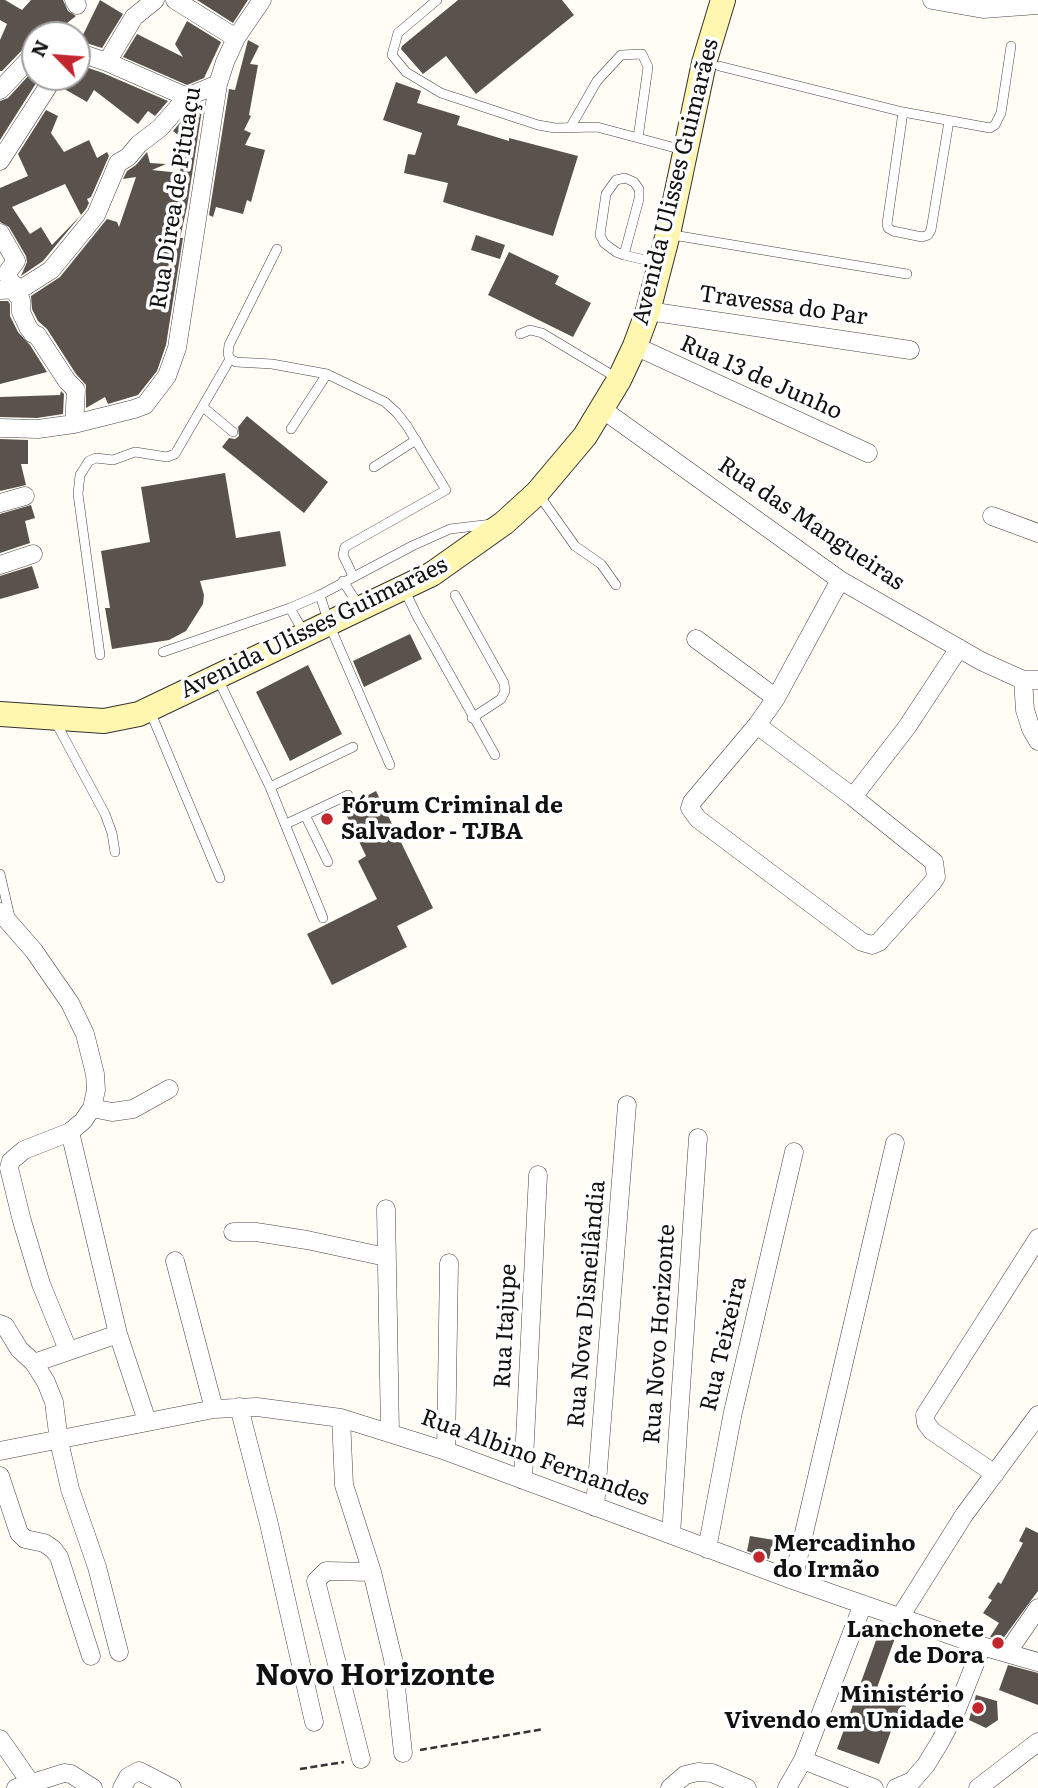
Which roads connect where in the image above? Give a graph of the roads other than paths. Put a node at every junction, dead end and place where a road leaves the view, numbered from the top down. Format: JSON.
{"nodes":[{"id":1,"x":155,"y":0,"type":"edge"},
{"id":2,"x":175,"y":0,"type":"edge"},
{"id":3,"x":262,"y":0,"type":"edge"},
{"id":4,"x":436,"y":0,"type":"edge"},
{"id":5,"x":723,"y":0,"type":"edge"},
{"id":6,"x":932,"y":0,"type":"edge"},
{"id":7,"x":1038,"y":5,"type":"edge"},
{"id":8,"x":236,"y":38,"type":"junction"},
{"id":9,"x":1011,"y":46,"type":"dead end"},
{"id":10,"x":91,"y":57,"type":"edge"},
{"id":11,"x":107,"y":62,"type":"junction"},
{"id":12,"x":711,"y":65,"type":"junction"},
{"id":13,"x":21,"y":68,"type":"edge"},
{"id":14,"x":218,"y":84,"type":"junction"},
{"id":15,"x":0,"y":90,"type":"edge"},
{"id":16,"x":45,"y":91,"type":"edge"},
{"id":17,"x":187,"y":97,"type":"junction"},
{"id":18,"x":903,"y":111,"type":"junction"},
{"id":19,"x":949,"y":121,"type":"junction"},
{"id":20,"x":570,"y":128,"type":"junction"},
{"id":21,"x":638,"y":138,"type":"junction"},
{"id":22,"x":685,"y":150,"type":"junction"},
{"id":23,"x":0,"y":161,"type":"edge"},
{"id":24,"x":0,"y":233,"type":"edge"},
{"id":25,"x":673,"y":235,"type":"junction"},
{"id":26,"x":277,"y":249,"type":"dead end"},
{"id":27,"x":624,"y":255,"type":"junction"},
{"id":28,"x":660,"y":263,"type":"junction"},
{"id":29,"x":906,"y":274,"type":"dead end"},
{"id":30,"x":11,"y":289,"type":"edge"},
{"id":31,"x":648,"y":311,"type":"junction"},
{"id":32,"x":520,"y":334,"type":"dead end"},
{"id":33,"x":635,"y":346,"type":"junction"},
{"id":34,"x":910,"y":349,"type":"dead end"},
{"id":35,"x":230,"y":359,"type":"junction"},
{"id":36,"x":327,"y":374,"type":"junction"},
{"id":37,"x":619,"y":380,"type":"junction"},
{"id":38,"x":203,"y":407,"type":"junction"},
{"id":39,"x":603,"y":409,"type":"junction"},
{"id":40,"x":74,"y":424,"type":"junction"},
{"id":41,"x":0,"y":428,"type":"edge"},
{"id":42,"x":291,"y":429,"type":"dead end"},
{"id":43,"x":233,"y":432,"type":"dead end"},
{"id":44,"x":416,"y":440,"type":"junction"},
{"id":45,"x":868,"y":453,"type":"dead end"},
{"id":46,"x":374,"y":467,"type":"dead end"},
{"id":47,"x":537,"y":493,"type":"junction"},
{"id":48,"x":25,"y":496,"type":"dead end"},
{"id":49,"x":0,"y":503,"type":"edge"},
{"id":50,"x":992,"y":516,"type":"dead end"},
{"id":51,"x":504,"y":523,"type":"junction"},
{"id":52,"x":1038,"y":533,"type":"edge"},
{"id":53,"x":33,"y":554,"type":"dead end"},
{"id":54,"x":0,"y":565,"type":"edge"},
{"id":55,"x":353,"y":576,"type":"junction"},
{"id":56,"x":840,"y":580,"type":"junction"},
{"id":57,"x":343,"y":581,"type":"junction"},
{"id":58,"x":616,"y":585,"type":"dead end"},
{"id":59,"x":404,"y":589,"type":"junction"},
{"id":60,"x":320,"y":595,"type":"junction"},
{"id":61,"x":455,"y":596,"type":"dead end"},
{"id":62,"x":290,"y":608,"type":"junction"},
{"id":63,"x":361,"y":609,"type":"junction"},
{"id":64,"x":329,"y":624,"type":"junction"},
{"id":65,"x":305,"y":635,"type":"junction"},
{"id":66,"x":696,"y":639,"type":"dead end"},
{"id":67,"x":959,"y":648,"type":"junction"},
{"id":68,"x":163,"y":652,"type":"dead end"},
{"id":69,"x":100,"y":654,"type":"dead end"},
{"id":70,"x":218,"y":677,"type":"junction"},
{"id":71,"x":1030,"y":680,"type":"edge"},
{"id":72,"x":776,"y":698,"type":"junction"},
{"id":73,"x":149,"y":709,"type":"junction"},
{"id":74,"x":0,"y":714,"type":"edge"},
{"id":75,"x":53,"y":718,"type":"junction"},
{"id":76,"x":472,"y":718,"type":"junction"},
{"id":77,"x":757,"y":725,"type":"junction"},
{"id":78,"x":1038,"y":741,"type":"edge"},
{"id":79,"x":353,"y":747,"type":"dead end"},
{"id":80,"x":495,"y":755,"type":"dead end"},
{"id":81,"x":390,"y":765,"type":"dead end"},
{"id":82,"x":270,"y":787,"type":"junction"},
{"id":83,"x":348,"y":795,"type":"dead end"},
{"id":84,"x":853,"y":797,"type":"junction"},
{"id":85,"x":305,"y":815,"type":"junction"},
{"id":86,"x":286,"y":824,"type":"junction"},
{"id":87,"x":115,"y":852,"type":"dead end"},
{"id":88,"x":328,"y":862,"type":"dead end"},
{"id":89,"x":0,"y":874,"type":"edge"},
{"id":90,"x":219,"y":878,"type":"dead end"},
{"id":91,"x":323,"y":918,"type":"dead end"},
{"id":92,"x":6,"y":919,"type":"edge"},
{"id":93,"x":169,"y":1089,"type":"dead end"},
{"id":94,"x":627,"y":1105,"type":"dead end"},
{"id":95,"x":92,"y":1108,"type":"junction"},
{"id":96,"x":70,"y":1132,"type":"junction"},
{"id":97,"x":698,"y":1138,"type":"dead end"},
{"id":98,"x":895,"y":1143,"type":"dead end"},
{"id":99,"x":794,"y":1152,"type":"dead end"},
{"id":100,"x":5,"y":1170,"type":"edge"},
{"id":101,"x":538,"y":1175,"type":"dead end"},
{"id":102,"x":386,"y":1209,"type":"dead end"},
{"id":103,"x":233,"y":1232,"type":"dead end"},
{"id":104,"x":1038,"y":1238,"type":"edge"},
{"id":105,"x":386,"y":1257,"type":"junction"},
{"id":106,"x":175,"y":1261,"type":"dead end"},
{"id":107,"x":449,"y":1263,"type":"dead end"},
{"id":108,"x":0,"y":1324,"type":"edge"},
{"id":109,"x":118,"y":1334,"type":"junction"},
{"id":110,"x":68,"y":1350,"type":"junction"},
{"id":111,"x":34,"y":1363,"type":"junction"},
{"id":112,"x":239,"y":1408,"type":"junction"},
{"id":113,"x":214,"y":1409,"type":"junction"},
{"id":114,"x":1038,"y":1415,"type":"edge"},
{"id":115,"x":341,"y":1418,"type":"junction"},
{"id":116,"x":148,"y":1421,"type":"junction"},
{"id":117,"x":390,"y":1432,"type":"junction"},
{"id":118,"x":59,"y":1441,"type":"junction"},
{"id":119,"x":0,"y":1451,"type":"edge"},
{"id":120,"x":446,"y":1451,"type":"junction"},
{"id":121,"x":995,"y":1474,"type":"junction"},
{"id":122,"x":0,"y":1476,"type":"edge"},
{"id":123,"x":523,"y":1480,"type":"junction"},
{"id":124,"x":595,"y":1507,"type":"junction"},
{"id":125,"x":671,"y":1534,"type":"junction"},
{"id":126,"x":707,"y":1549,"type":"junction"},
{"id":127,"x":372,"y":1572,"type":"junction"},
{"id":128,"x":793,"y":1580,"type":"junction"},
{"id":129,"x":863,"y":1604,"type":"junction"},
{"id":130,"x":1038,"y":1608,"type":"edge"},
{"id":131,"x":900,"y":1617,"type":"junction"},
{"id":132,"x":982,"y":1646,"type":"junction"},
{"id":133,"x":119,"y":1652,"type":"dead end"},
{"id":134,"x":1007,"y":1653,"type":"junction"},
{"id":135,"x":91,"y":1656,"type":"dead end"},
{"id":136,"x":1038,"y":1662,"type":"edge"},
{"id":137,"x":314,"y":1722,"type":"dead end"},
{"id":138,"x":0,"y":1739,"type":"edge"},
{"id":139,"x":1038,"y":1742,"type":"edge"},
{"id":140,"x":403,"y":1753,"type":"road end"},
{"id":141,"x":361,"y":1759,"type":"road end"},
{"id":142,"x":803,"y":1760,"type":"junction"},
{"id":143,"x":23,"y":1785,"type":"edge"},
{"id":144,"x":93,"y":1788,"type":"edge"},
{"id":145,"x":122,"y":1788,"type":"edge"},
{"id":146,"x":172,"y":1788,"type":"edge"},
{"id":147,"x":670,"y":1788,"type":"edge"},
{"id":148,"x":747,"y":1788,"type":"edge"},
{"id":149,"x":787,"y":1788,"type":"edge"},
{"id":150,"x":874,"y":1788,"type":"edge"},
{"id":151,"x":896,"y":1788,"type":"edge"},
{"id":152,"x":978,"y":1788,"type":"edge"}],
"edges":[{"from":1,"to":11,"type":"street"},
{"from":2,"to":8,"type":"street"},
{"from":3,"to":8,"type":"street","name":"Rua Direa de Pituaçu"},
{"from":4,"to":20,"type":"lane"},
{"from":5,"to":12,"type":"main road","name":"Avenida Ulisses Guimarães"},
{"from":6,"to":7,"type":"street"},
{"from":8,"to":14,"type":"street","name":"Rua Direa de Pituaçu"},
{"from":9,"to":19,"type":"lane"},
{"from":10,"to":11,"type":"street"},
{"from":11,"to":17,"type":"street"},
{"from":12,"to":18,"type":"lane"},
{"from":12,"to":22,"type":"main road","name":"Avenida Ulisses Guimarães"},
{"from":13,"to":15,"type":"street"},
{"from":14,"to":17,"type":"street"},
{"from":14,"to":40,"type":"street","name":"Rua Direa de Pituaçu"},
{"from":16,"to":23,"type":"street"},
{"from":17,"to":30,"type":"street"},
{"from":18,"to":19,"type":"lane"},
{"from":18,"to":19,"type":"lane"},
{"from":20,"to":21,"type":"lane"},
{"from":20,"to":21,"type":"lane"},
{"from":21,"to":22,"type":"lane"},
{"from":22,"to":25,"type":"main road","name":"Avenida Ulisses Guimarães"},
{"from":24,"to":30,"type":"street"},
{"from":25,"to":28,"type":"main road","name":"Avenida Ulisses Guimarães"},
{"from":25,"to":29,"type":"lane"},
{"from":26,"to":35,"type":"lane"},
{"from":27,"to":27,"type":"lane"},
{"from":27,"to":28,"type":"lane"},
{"from":28,"to":31,"type":"main road","name":"Avenida Ulisses Guimarães"},
{"from":30,"to":40,"type":"street"},
{"from":31,"to":33,"type":"main road","name":"Avenida Ulisses Guimarães"},
{"from":31,"to":34,"type":"street","name":"Travessa do Par"},
{"from":32,"to":37,"type":"lane"},
{"from":33,"to":37,"type":"main road","name":"Avenida Ulisses Guimarães"},
{"from":33,"to":45,"type":"street","name":"Rua 13 de Junho"},
{"from":35,"to":36,"type":"lane"},
{"from":35,"to":38,"type":"lane"},
{"from":36,"to":42,"type":"lane"},
{"from":36,"to":44,"type":"lane"},
{"from":37,"to":39,"type":"main road","name":"Avenida Ulisses Guimarães"},
{"from":38,"to":43,"type":"lane"},
{"from":38,"to":69,"type":"lane"},
{"from":39,"to":47,"type":"main road","name":"Avenida Ulisses Guimarães"},
{"from":39,"to":56,"type":"street","name":"Rua das Mangueiras"},
{"from":40,"to":41,"type":"street"},
{"from":44,"to":46,"type":"lane"},
{"from":44,"to":55,"type":"lane"},
{"from":47,"to":51,"type":"main road","name":"Avenida Ulisses Guimarães"},
{"from":47,"to":58,"type":"lane"},
{"from":48,"to":49,"type":"street"},
{"from":50,"to":52,"type":"street"},
{"from":51,"to":55,"type":"lane"},
{"from":51,"to":59,"type":"main road","name":"Avenida Ulisses Guimarães"},
{"from":53,"to":54,"type":"street"},
{"from":55,"to":57,"type":"lane"},
{"from":56,"to":67,"type":"street","name":"Rua das Mangueiras"},
{"from":56,"to":72,"type":"street"},
{"from":57,"to":60,"type":"lane"},
{"from":57,"to":63,"type":"lane"},
{"from":59,"to":63,"type":"main road","name":"Avenida Ulisses Guimarães"},
{"from":59,"to":76,"type":"lane"},
{"from":60,"to":62,"type":"lane"},
{"from":60,"to":64,"type":"lane"},
{"from":61,"to":76,"type":"lane"},
{"from":62,"to":65,"type":"lane"},
{"from":62,"to":68,"type":"lane"},
{"from":63,"to":64,"type":"main road","name":"Avenida Ulisses Guimarães"},
{"from":64,"to":65,"type":"main road","name":"Avenida Ulisses Guimarães"},
{"from":64,"to":81,"type":"lane"},
{"from":65,"to":70,"type":"main road","name":"Avenida Ulisses Guimarães"},
{"from":66,"to":72,"type":"street"},
{"from":67,"to":71,"type":"street","name":"Rua das Mangueiras"},
{"from":67,"to":84,"type":"street"},
{"from":70,"to":73,"type":"main road","name":"Avenida Ulisses Guimarães"},
{"from":70,"to":82,"type":"lane"},
{"from":71,"to":78,"type":"street"},
{"from":72,"to":77,"type":"street"},
{"from":73,"to":75,"type":"main road","name":"Avenida Ulisses Guimarães"},
{"from":73,"to":90,"type":"lane"},
{"from":74,"to":75,"type":"main road","name":"Avenida Ulisses Guimarães"},
{"from":75,"to":87,"type":"lane"},
{"from":76,"to":80,"type":"lane"},
{"from":77,"to":84,"type":"street"},
{"from":77,"to":84,"type":"street"},
{"from":79,"to":82,"type":"lane"},
{"from":82,"to":86,"type":"lane"},
{"from":83,"to":85,"type":"lane"},
{"from":85,"to":86,"type":"lane"},
{"from":85,"to":88,"type":"lane"},
{"from":86,"to":91,"type":"lane"},
{"from":89,"to":92,"type":"lane"},
{"from":92,"to":95,"type":"street"},
{"from":93,"to":95,"type":"street"},
{"from":94,"to":124,"type":"street","name":"Rua Nova Disneilândia"},
{"from":95,"to":96,"type":"street"},
{"from":96,"to":100,"type":"street"},
{"from":96,"to":109,"type":"street"},
{"from":97,"to":125,"type":"street","name":"Rua Novo Horizonte"},
{"from":98,"to":128,"type":"street"},
{"from":99,"to":126,"type":"street","name":"Rua Teixeira"},
{"from":100,"to":110,"type":"street"},
{"from":101,"to":123,"type":"street","name":"Rua Itajupe"},
{"from":102,"to":105,"type":"street"},
{"from":103,"to":105,"type":"street"},
{"from":104,"to":121,"type":"street"},
{"from":105,"to":117,"type":"street"},
{"from":106,"to":113,"type":"street"},
{"from":107,"to":120,"type":"street"},
{"from":108,"to":111,"type":"street"},
{"from":109,"to":110,"type":"street"},
{"from":109,"to":116,"type":"street"},
{"from":110,"to":111,"type":"street"},
{"from":111,"to":118,"type":"street"},
{"from":112,"to":113,"type":"street","name":"Rua Albino Fernandes"},
{"from":112,"to":115,"type":"street","name":"Rua Albino Fernandes"},
{"from":112,"to":137,"type":"street"},
{"from":113,"to":116,"type":"street","name":"Rua Albino Fernandes"},
{"from":114,"to":121,"type":"street"},
{"from":115,"to":117,"type":"street","name":"Rua Albino Fernandes"},
{"from":115,"to":127,"type":"street"},
{"from":116,"to":118,"type":"street","name":"Rua Albino Fernandes"},
{"from":117,"to":120,"type":"street","name":"Rua Albino Fernandes"},
{"from":118,"to":119,"type":"street","name":"Rua Albino Fernandes"},
{"from":118,"to":133,"type":"street"},
{"from":120,"to":123,"type":"street","name":"Rua Albino Fernandes"},
{"from":121,"to":131,"type":"street"},
{"from":122,"to":135,"type":"street"},
{"from":123,"to":124,"type":"street","name":"Rua Albino Fernandes"},
{"from":124,"to":125,"type":"street","name":"Rua Albino Fernandes"},
{"from":125,"to":126,"type":"street","name":"Rua Albino Fernandes"},
{"from":126,"to":128,"type":"street","name":"Rua Albino Fernandes"},
{"from":127,"to":140,"type":"street"},
{"from":127,"to":141,"type":"street"},
{"from":128,"to":129,"type":"street","name":"Rua Albino Fernandes"},
{"from":129,"to":131,"type":"street","name":"Rua Albino Fernandes"},
{"from":129,"to":142,"type":"street"},
{"from":130,"to":134,"type":"street"},
{"from":131,"to":132,"type":"street","name":"Rua Albino Fernandes"},
{"from":132,"to":134,"type":"street","name":"Rua Albino Fernandes"},
{"from":132,"to":151,"type":"street"},
{"from":134,"to":136,"type":"street","name":"Rua Albino Fernandes"},
{"from":138,"to":143,"type":"street"},
{"from":139,"to":152,"type":"street"},
{"from":142,"to":149,"type":"street"},
{"from":142,"to":150,"type":"street"},
{"from":143,"to":144,"type":"street"},
{"from":145,"to":146,"type":"street"},
{"from":147,"to":148,"type":"street"}]}
